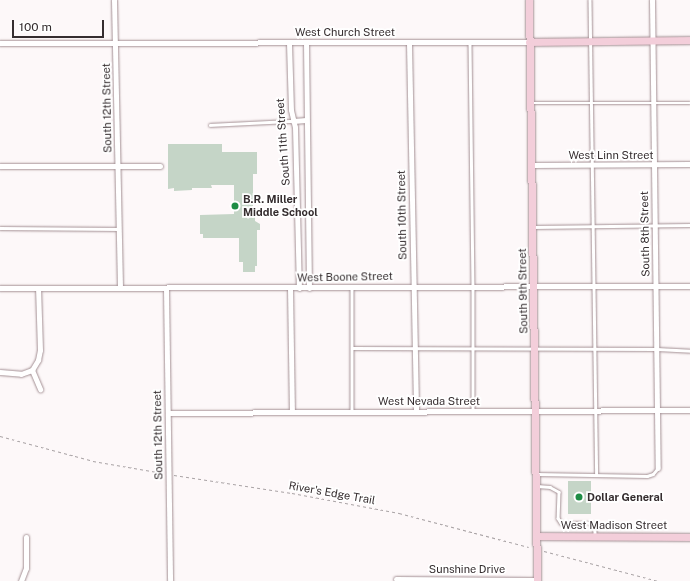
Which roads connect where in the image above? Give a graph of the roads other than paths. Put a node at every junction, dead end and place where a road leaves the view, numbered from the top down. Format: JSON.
{"nodes":[{"id":1,"x":114,"y":0,"type":"edge"},
{"id":2,"x":528,"y":0,"type":"edge"},
{"id":3,"x":590,"y":0,"type":"edge"},
{"id":4,"x":652,"y":0,"type":"edge"},
{"id":5,"x":653,"y":40,"type":"junction"},
{"id":6,"x":690,"y":40,"type":"edge"},
{"id":7,"x":591,"y":41,"type":"junction"},
{"id":8,"x":409,"y":42,"type":"junction"},
{"id":9,"x":470,"y":42,"type":"junction"},
{"id":10,"x":529,"y":42,"type":"junction"},
{"id":11,"x":0,"y":43,"type":"edge"},
{"id":12,"x":115,"y":43,"type":"junction"},
{"id":13,"x":289,"y":43,"type":"junction"},
{"id":14,"x":306,"y":43,"type":"junction"},
{"id":15,"x":530,"y":103,"type":"junction"},
{"id":16,"x":592,"y":103,"type":"junction"},
{"id":17,"x":654,"y":103,"type":"junction"},
{"id":18,"x":690,"y":103,"type":"edge"},
{"id":19,"x":306,"y":120,"type":"junction"},
{"id":20,"x":293,"y":121,"type":"junction"},
{"id":21,"x":210,"y":125,"type":"dead end"},
{"id":22,"x":654,"y":164,"type":"junction"},
{"id":23,"x":690,"y":164,"type":"edge"},
{"id":24,"x":532,"y":165,"type":"junction"},
{"id":25,"x":593,"y":165,"type":"junction"},
{"id":26,"x":0,"y":166,"type":"edge"},
{"id":27,"x":118,"y":166,"type":"junction"},
{"id":28,"x":160,"y":166,"type":"dead end"},
{"id":29,"x":690,"y":225,"type":"edge"},
{"id":30,"x":594,"y":226,"type":"junction"},
{"id":31,"x":655,"y":226,"type":"junction"},
{"id":32,"x":533,"y":227,"type":"junction"},
{"id":33,"x":0,"y":228,"type":"edge"},
{"id":34,"x":119,"y":229,"type":"junction"},
{"id":35,"x":414,"y":286,"type":"junction"},
{"id":36,"x":473,"y":286,"type":"junction"},
{"id":37,"x":534,"y":286,"type":"junction"},
{"id":38,"x":594,"y":286,"type":"junction"},
{"id":39,"x":690,"y":286,"type":"edge"},
{"id":40,"x":352,"y":287,"type":"junction"},
{"id":41,"x":656,"y":287,"type":"junction"},
{"id":42,"x":0,"y":288,"type":"edge"},
{"id":43,"x":38,"y":288,"type":"junction"},
{"id":44,"x":120,"y":288,"type":"junction"},
{"id":45,"x":290,"y":288,"type":"junction"},
{"id":46,"x":299,"y":288,"type":"junction"},
{"id":47,"x":309,"y":288,"type":"junction"},
{"id":48,"x":166,"y":289,"type":"junction"},
{"id":49,"x":352,"y":348,"type":"junction"},
{"id":50,"x":415,"y":349,"type":"junction"},
{"id":51,"x":473,"y":349,"type":"junction"},
{"id":52,"x":535,"y":349,"type":"junction"},
{"id":53,"x":596,"y":349,"type":"junction"},
{"id":54,"x":657,"y":349,"type":"junction"},
{"id":55,"x":690,"y":351,"type":"edge"},
{"id":56,"x":32,"y":370,"type":"junction"},
{"id":57,"x":0,"y":372,"type":"edge"},
{"id":58,"x":40,"y":389,"type":"dead end"},
{"id":59,"x":690,"y":410,"type":"edge"},
{"id":60,"x":416,"y":411,"type":"junction"},
{"id":61,"x":473,"y":411,"type":"junction"},
{"id":62,"x":536,"y":411,"type":"junction"},
{"id":63,"x":596,"y":411,"type":"junction"},
{"id":64,"x":657,"y":411,"type":"junction"},
{"id":65,"x":292,"y":412,"type":"junction"},
{"id":66,"x":352,"y":412,"type":"junction"},
{"id":67,"x":168,"y":413,"type":"junction"},
{"id":68,"x":658,"y":468,"type":"joint"},
{"id":69,"x":537,"y":474,"type":"junction"},
{"id":70,"x":597,"y":474,"type":"junction"},
{"id":71,"x":537,"y":486,"type":"junction"},
{"id":72,"x":537,"y":536,"type":"junction"},
{"id":73,"x":595,"y":536,"type":"junction"},
{"id":74,"x":26,"y":537,"type":"dead end"},
{"id":75,"x":690,"y":537,"type":"edge"},
{"id":76,"x":396,"y":579,"type":"dead end"},
{"id":77,"x":537,"y":580,"type":"edge"},
{"id":78,"x":21,"y":581,"type":"edge"},
{"id":79,"x":170,"y":581,"type":"edge"}],
"edges":[{"from":1,"to":12,"type":"street","name":"South 12th Street"},
{"from":2,"to":10,"type":"main road","name":"South 9th Street"},
{"from":3,"to":7,"type":"lane"},
{"from":4,"to":5,"type":"street","name":"South 8th Street"},
{"from":5,"to":6,"type":"main road","name":"West Church Street"},
{"from":5,"to":7,"type":"main road","name":"West Church Street"},
{"from":5,"to":17,"type":"street","name":"South 8th Street"},
{"from":7,"to":10,"type":"main road","name":"West Church Street"},
{"from":7,"to":16,"type":"lane"},
{"from":8,"to":9,"type":"street","name":"West Church Street"},
{"from":8,"to":14,"type":"street","name":"West Church Street"},
{"from":8,"to":35,"type":"street","name":"South 10th Street"},
{"from":9,"to":10,"type":"street","name":"West Church Street"},
{"from":9,"to":36,"type":"lane"},
{"from":10,"to":15,"type":"main road","name":"South 9th Street"},
{"from":11,"to":12,"type":"street","name":"West Church Street"},
{"from":12,"to":13,"type":"street","name":"West Church Street"},
{"from":12,"to":27,"type":"street","name":"South 12th Street"},
{"from":13,"to":14,"type":"street","name":"West Church Street"},
{"from":13,"to":20,"type":"street","name":"South 11th Street"},
{"from":14,"to":19,"type":"street","name":"South 11th Street"},
{"from":15,"to":16,"type":"lane"},
{"from":15,"to":24,"type":"main road","name":"South 9th Street"},
{"from":16,"to":17,"type":"lane"},
{"from":16,"to":25,"type":"lane"},
{"from":17,"to":18,"type":"lane"},
{"from":17,"to":22,"type":"street","name":"South 8th Street"},
{"from":19,"to":20,"type":"street"},
{"from":19,"to":47,"type":"street","name":"South 11th Street"},
{"from":20,"to":21,"type":"lane"},
{"from":20,"to":46,"type":"street","name":"South 11th Street"},
{"from":22,"to":23,"type":"street","name":"West Linn Street"},
{"from":22,"to":25,"type":"street","name":"West Linn Street"},
{"from":22,"to":31,"type":"street","name":"South 8th Street"},
{"from":24,"to":25,"type":"street","name":"West Linn Street"},
{"from":24,"to":32,"type":"main road","name":"South 9th Street"},
{"from":25,"to":30,"type":"lane"},
{"from":26,"to":27,"type":"street"},
{"from":27,"to":28,"type":"street"},
{"from":27,"to":34,"type":"street","name":"South 12th Street"},
{"from":29,"to":31,"type":"lane"},
{"from":30,"to":31,"type":"lane"},
{"from":30,"to":32,"type":"lane"},
{"from":30,"to":38,"type":"lane"},
{"from":31,"to":41,"type":"street","name":"South 8th Street"},
{"from":32,"to":37,"type":"main road","name":"South 9th Street"},
{"from":33,"to":34,"type":"lane"},
{"from":34,"to":44,"type":"street","name":"South 12th Street"},
{"from":35,"to":36,"type":"street","name":"West Boone Street"},
{"from":35,"to":40,"type":"street","name":"West Boone Street"},
{"from":35,"to":50,"type":"street","name":"South 10th Street"},
{"from":36,"to":37,"type":"street","name":"West Boone Street"},
{"from":36,"to":51,"type":"lane"},
{"from":37,"to":38,"type":"street","name":"West Boone Street"},
{"from":37,"to":52,"type":"main road","name":"South 9th Street"},
{"from":38,"to":41,"type":"street","name":"West Boone Street"},
{"from":38,"to":53,"type":"lane"},
{"from":39,"to":41,"type":"street","name":"West Boone Street"},
{"from":40,"to":47,"type":"street","name":"West Boone Street"},
{"from":40,"to":49,"type":"lane"},
{"from":41,"to":54,"type":"street","name":"South 8th Street"},
{"from":42,"to":43,"type":"street","name":"West Boone Street"},
{"from":43,"to":44,"type":"street","name":"West Boone Street"},
{"from":43,"to":56,"type":"street"},
{"from":44,"to":48,"type":"street","name":"West Boone Street"},
{"from":45,"to":46,"type":"street","name":"West Boone Street"},
{"from":45,"to":48,"type":"street","name":"West Boone Street"},
{"from":45,"to":65,"type":"street"},
{"from":46,"to":47,"type":"street","name":"West Boone Street"},
{"from":48,"to":67,"type":"street","name":"South 12th Street"},
{"from":49,"to":50,"type":"lane"},
{"from":49,"to":66,"type":"lane"},
{"from":50,"to":51,"type":"lane"},
{"from":50,"to":60,"type":"street","name":"South 10th Street"},
{"from":51,"to":52,"type":"lane"},
{"from":51,"to":61,"type":"lane"},
{"from":52,"to":53,"type":"lane"},
{"from":52,"to":62,"type":"main road","name":"South 9th Street"},
{"from":53,"to":54,"type":"lane"},
{"from":53,"to":63,"type":"lane"},
{"from":54,"to":55,"type":"lane"},
{"from":54,"to":64,"type":"street","name":"South 8th Street"},
{"from":56,"to":57,"type":"street"},
{"from":56,"to":58,"type":"street"},
{"from":59,"to":64,"type":"street","name":"West Nevada Street"},
{"from":60,"to":61,"type":"street","name":"West Nevada Street"},
{"from":60,"to":66,"type":"street","name":"West Nevada Street"},
{"from":61,"to":62,"type":"street","name":"West Nevada Street"},
{"from":62,"to":63,"type":"street","name":"West Nevada Street"},
{"from":62,"to":69,"type":"main road","name":"South 9th Street"},
{"from":63,"to":64,"type":"street","name":"West Nevada Street"},
{"from":63,"to":70,"type":"lane"},
{"from":64,"to":68,"type":"street","name":"South 8th Street"},
{"from":65,"to":66,"type":"street","name":"West Nevada Street"},
{"from":65,"to":67,"type":"street","name":"West Nevada Street"},
{"from":67,"to":79,"type":"street","name":"South 12th Street"},
{"from":68,"to":70,"type":"lane"},
{"from":69,"to":70,"type":"lane"},
{"from":69,"to":71,"type":"main road","name":"South 9th Street"},
{"from":71,"to":72,"type":"main road","name":"South 9th Street"},
{"from":71,"to":73,"type":"lane"},
{"from":72,"to":73,"type":"main road","name":"West Madison Street"},
{"from":72,"to":77,"type":"main road","name":"South 9th Street"},
{"from":73,"to":75,"type":"main road","name":"West Madison Street"},
{"from":74,"to":78,"type":"street"},
{"from":76,"to":77,"type":"street","name":"Sunshine Drive"}]}
